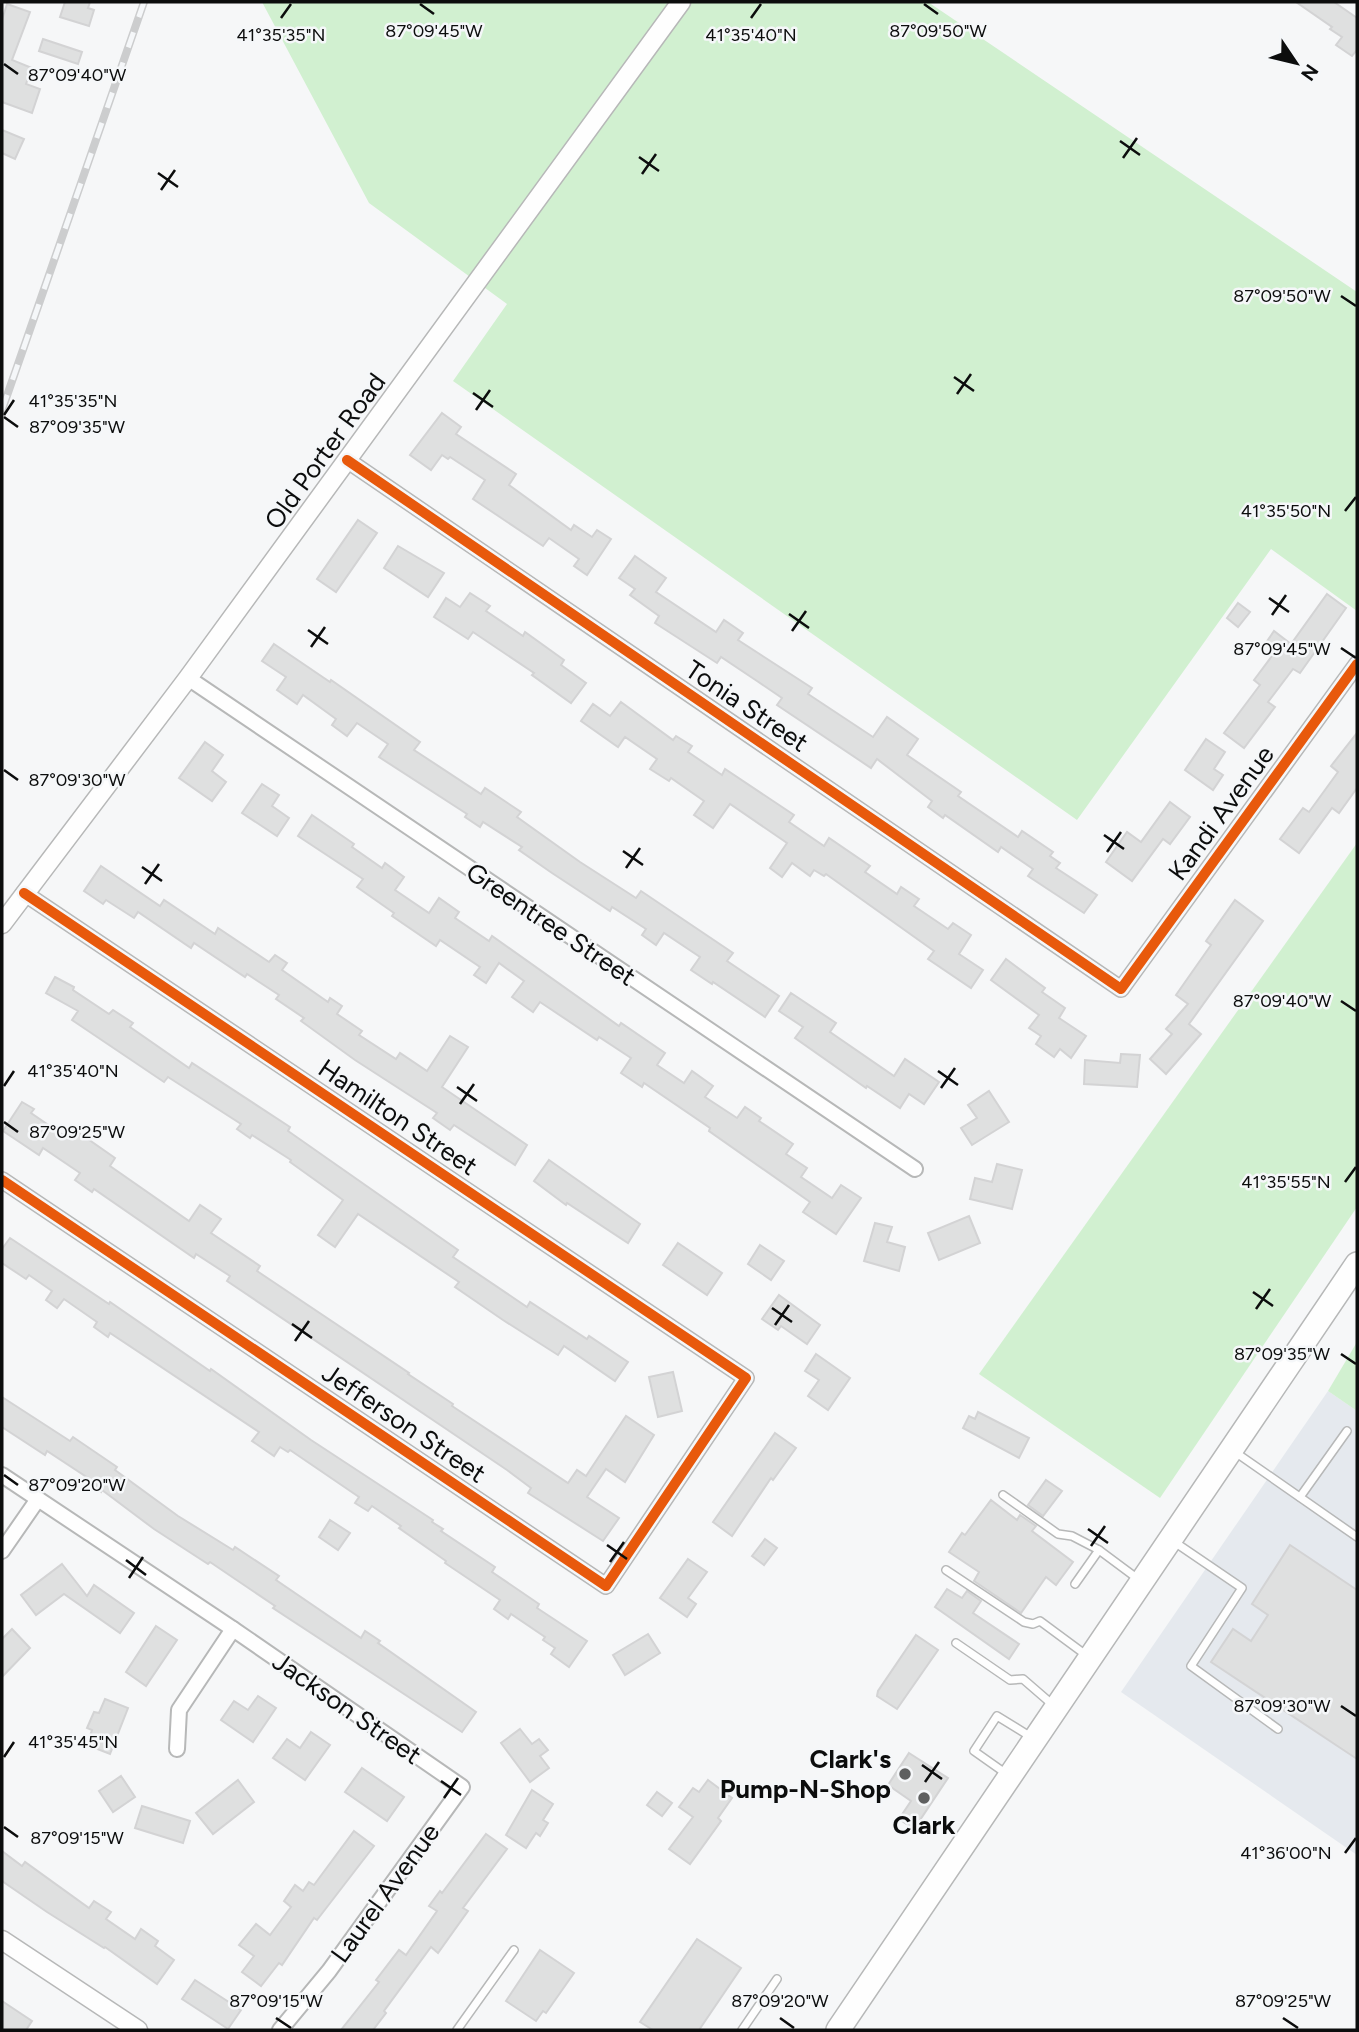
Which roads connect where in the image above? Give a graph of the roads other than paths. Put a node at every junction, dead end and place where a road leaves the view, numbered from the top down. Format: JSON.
{"nodes":[{"id":1,"x":681,"y":2,"type":"edge"},
{"id":2,"x":347,"y":460,"type":"junction"},
{"id":3,"x":1357,"y":664,"type":"edge"},
{"id":4,"x":188,"y":678,"type":"junction"},
{"id":5,"x":24,"y":893,"type":"junction"},
{"id":6,"x":2,"y":924,"type":"edge"},
{"id":7,"x":1121,"y":989,"type":"joint"},
{"id":8,"x":915,"y":1169,"type":"dead end"},
{"id":9,"x":2,"y":1180,"type":"edge"},
{"id":10,"x":1357,"y":1264,"type":"edge"},
{"id":11,"x":1347,"y":1431,"type":"dead end"},
{"id":12,"x":1231,"y":1449,"type":"junction"},
{"id":13,"x":2,"y":1475,"type":"edge"},
{"id":14,"x":1003,"y":1495,"type":"dead end"},
{"id":15,"x":1300,"y":1497,"type":"junction"},
{"id":16,"x":38,"y":1499,"type":"junction"},
{"id":17,"x":1357,"y":1537,"type":"edge"},
{"id":18,"x":1170,"y":1539,"type":"junction"},
{"id":19,"x":1099,"y":1550,"type":"junction"},
{"id":20,"x":2,"y":1551,"type":"edge"},
{"id":21,"x":946,"y":1570,"type":"dead end"},
{"id":22,"x":1141,"y":1581,"type":"junction"},
{"id":23,"x":1075,"y":1584,"type":"dead end"},
{"id":24,"x":606,"y":1586,"type":"joint"},
{"id":25,"x":233,"y":1629,"type":"junction"},
{"id":26,"x":956,"y":1643,"type":"dead end"},
{"id":27,"x":1090,"y":1657,"type":"junction"},
{"id":28,"x":1056,"y":1708,"type":"junction"},
{"id":29,"x":1278,"y":1729,"type":"dead end"},
{"id":30,"x":1034,"y":1740,"type":"junction"},
{"id":31,"x":177,"y":1749,"type":"dead end"},
{"id":32,"x":1010,"y":1776,"type":"junction"},
{"id":33,"x":462,"y":1787,"type":"joint"},
{"id":34,"x":2,"y":1940,"type":"edge"},
{"id":35,"x":514,"y":1950,"type":"dead end"},
{"id":36,"x":777,"y":1979,"type":"dead end"},
{"id":37,"x":138,"y":2030,"type":"edge"},
{"id":38,"x":279,"y":2030,"type":"edge"},
{"id":39,"x":457,"y":2030,"type":"edge"},
{"id":40,"x":742,"y":2030,"type":"edge"},
{"id":41,"x":838,"y":2030,"type":"edge"}],
"edges":[{"from":1,"to":2,"type":"street","name":"Old Porter Road"},
{"from":2,"to":4,"type":"street","name":"Old Porter Road"},
{"from":2,"to":7,"type":"street","name":"Tonia Street"},
{"from":3,"to":7,"type":"street","name":"Kandi Avenue"},
{"from":4,"to":5,"type":"street","name":"Old Porter Road"},
{"from":4,"to":8,"type":"street","name":"Greentree Street"},
{"from":5,"to":6,"type":"street","name":"Old Porter Road"},
{"from":5,"to":24,"type":"street","name":"Hamilton Street"},
{"from":9,"to":24,"type":"street","name":"Jefferson Street"},
{"from":10,"to":12,"type":"main road"},
{"from":11,"to":15,"type":"lane"},
{"from":12,"to":15,"type":"lane"},
{"from":12,"to":18,"type":"main road"},
{"from":13,"to":16,"type":"street","name":"Jackson Street"},
{"from":14,"to":19,"type":"lane"},
{"from":15,"to":17,"type":"lane"},
{"from":16,"to":20,"type":"street"},
{"from":16,"to":25,"type":"street","name":"Jackson Street"},
{"from":18,"to":22,"type":"main road"},
{"from":18,"to":29,"type":"lane"},
{"from":19,"to":22,"type":"lane"},
{"from":19,"to":23,"type":"lane"},
{"from":21,"to":27,"type":"lane"},
{"from":22,"to":27,"type":"main road"},
{"from":25,"to":31,"type":"street"},
{"from":25,"to":33,"type":"street","name":"Jackson Street"},
{"from":26,"to":28,"type":"lane"},
{"from":27,"to":28,"type":"main road"},
{"from":28,"to":30,"type":"main road"},
{"from":30,"to":32,"type":"main road"},
{"from":30,"to":32,"type":"lane"},
{"from":32,"to":41,"type":"main road"},
{"from":33,"to":38,"type":"street","name":"Laurel Avenue"},
{"from":34,"to":37,"type":"street"},
{"from":35,"to":39,"type":"lane"},
{"from":36,"to":40,"type":"lane"}]}
